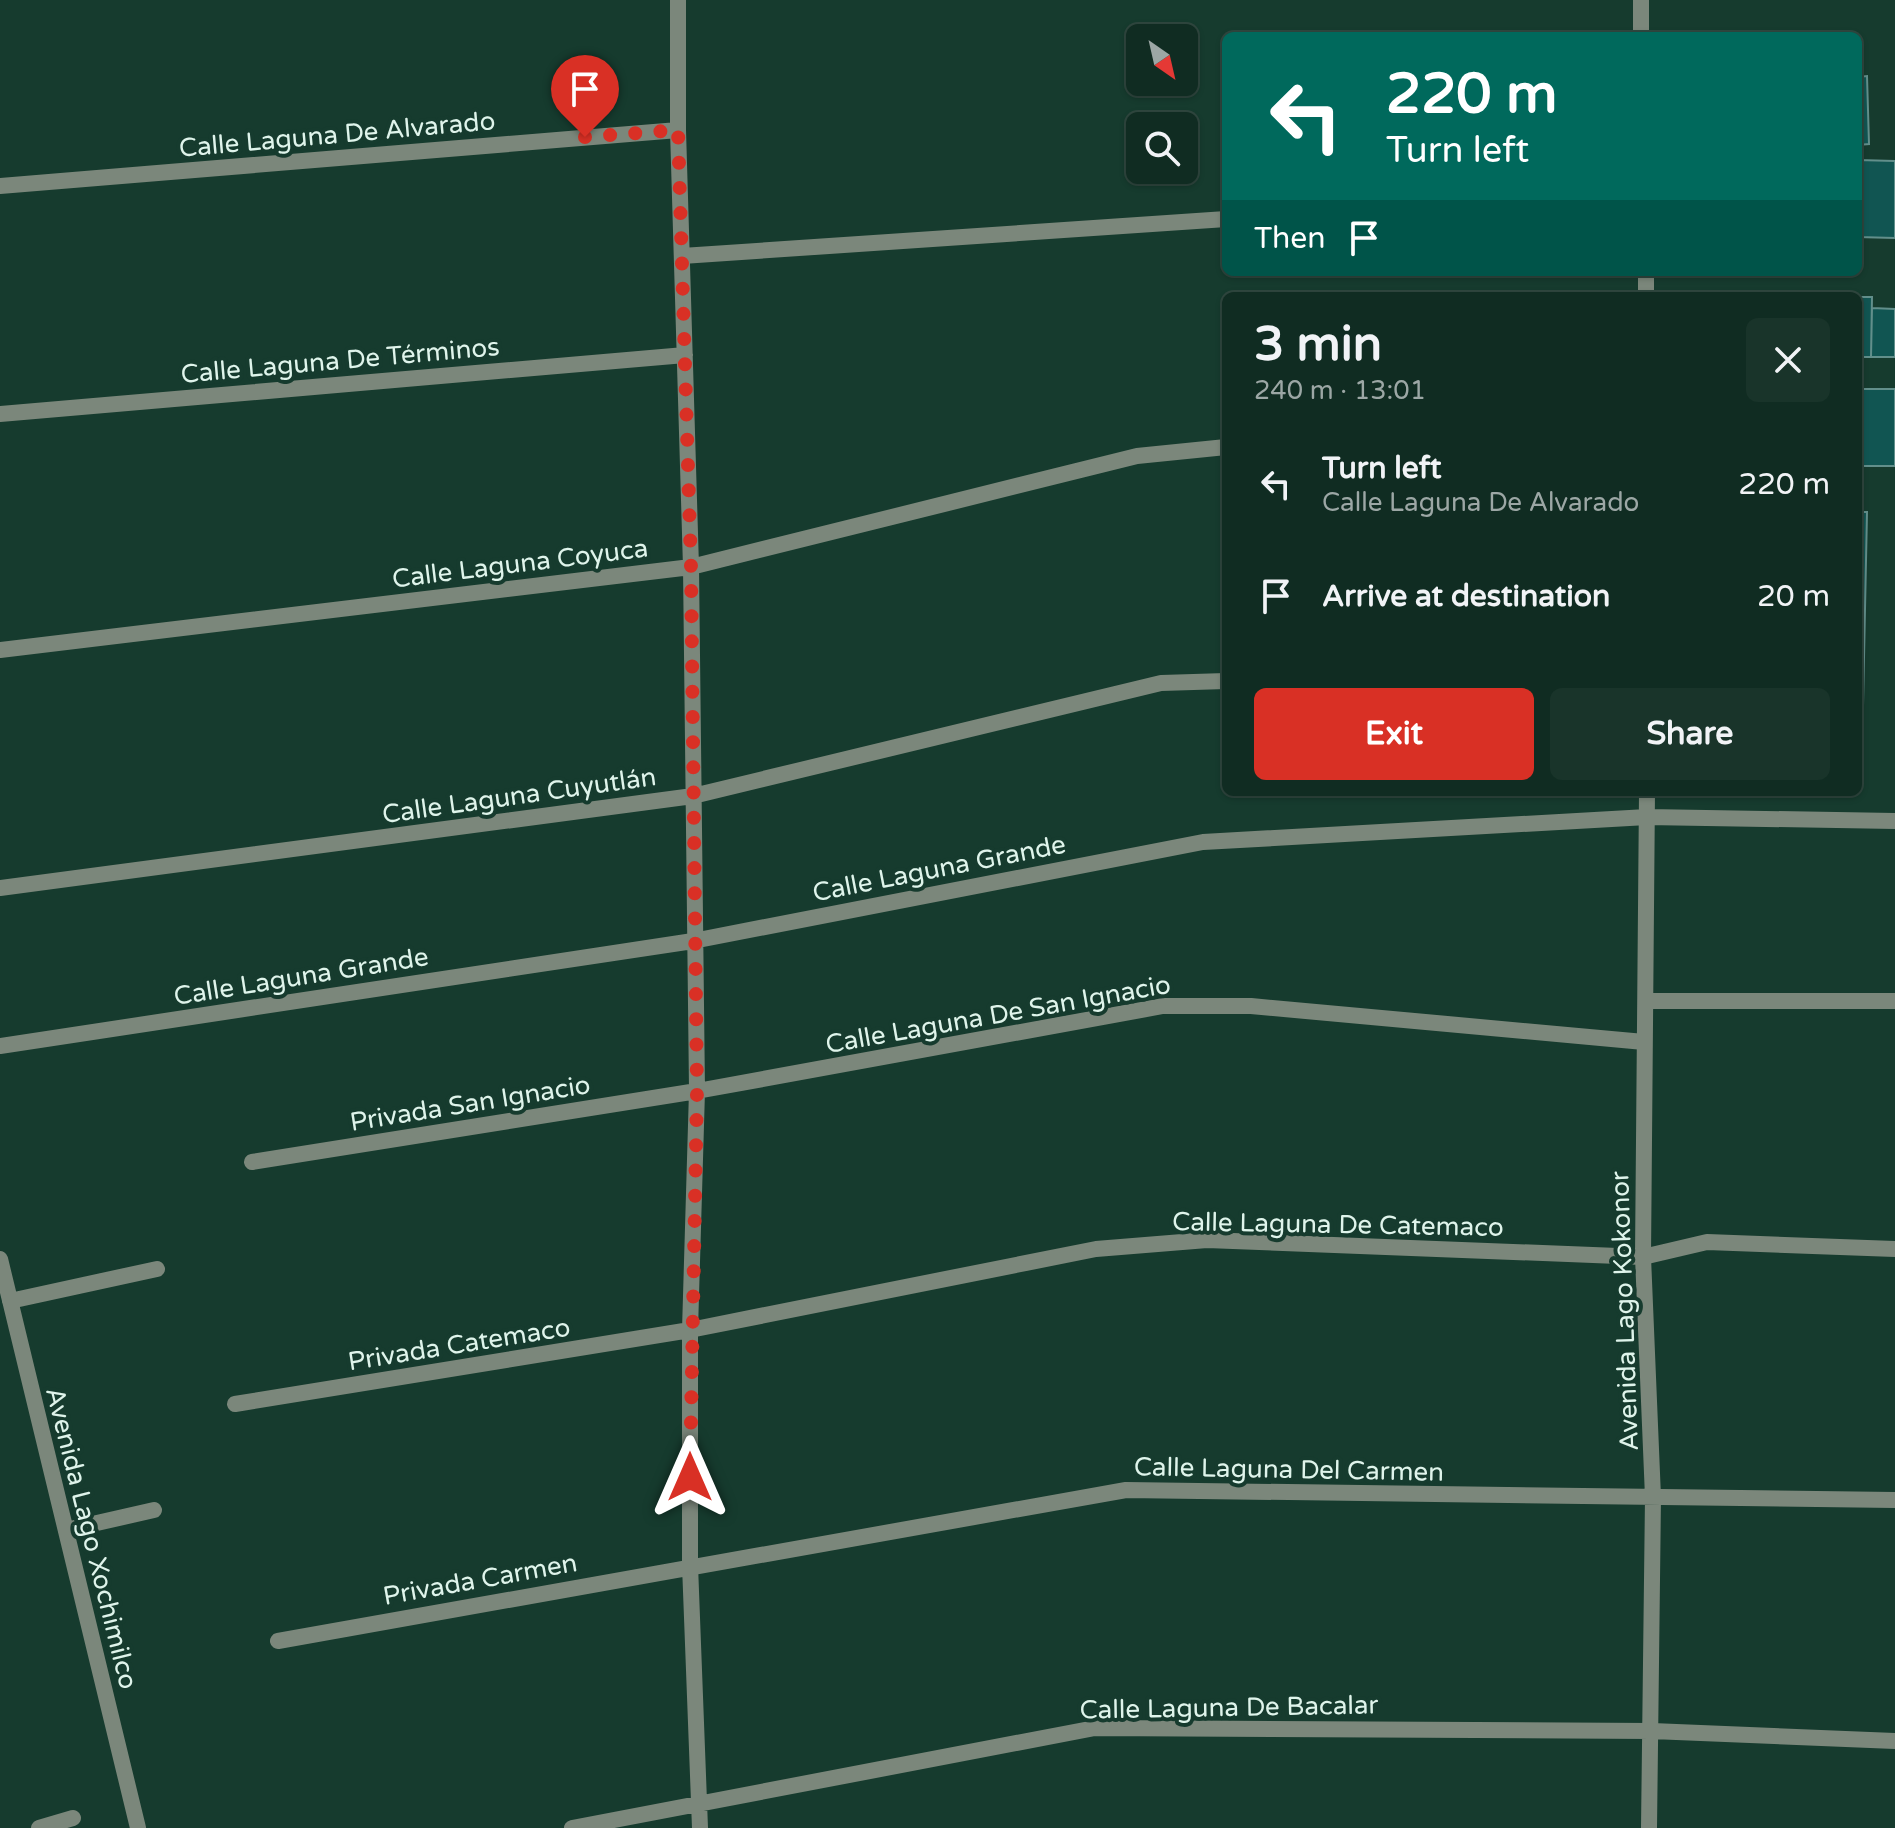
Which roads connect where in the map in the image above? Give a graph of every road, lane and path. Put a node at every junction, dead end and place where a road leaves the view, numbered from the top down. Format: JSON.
{"nodes":[{"id":1,"x":678,"y":0,"type":"edge"},
{"id":2,"x":1641,"y":0,"type":"edge"},
{"id":3,"x":1641,"y":32,"type":"edge"},
{"id":4,"x":678,"y":130,"type":"junction"},
{"id":5,"x":0,"y":186,"type":"edge"},
{"id":6,"x":1222,"y":219,"type":"edge"},
{"id":7,"x":682,"y":256,"type":"junction"},
{"id":8,"x":685,"y":355,"type":"junction"},
{"id":9,"x":0,"y":414,"type":"edge"},
{"id":10,"x":1222,"y":447,"type":"edge"},
{"id":11,"x":691,"y":567,"type":"junction"},
{"id":12,"x":0,"y":650,"type":"edge"},
{"id":13,"x":1222,"y":681,"type":"edge"},
{"id":14,"x":693,"y":796,"type":"junction"},
{"id":15,"x":1647,"y":796,"type":"edge"},
{"id":16,"x":1647,"y":817,"type":"junction"},
{"id":17,"x":1895,"y":821,"type":"edge"},
{"id":18,"x":0,"y":888,"type":"edge"},
{"id":19,"x":693,"y":941,"type":"junction"},
{"id":20,"x":1646,"y":1001,"type":"junction"},
{"id":21,"x":1895,"y":1001,"type":"edge"},
{"id":22,"x":1644,"y":1042,"type":"junction"},
{"id":23,"x":0,"y":1046,"type":"edge"},
{"id":24,"x":697,"y":1091,"type":"junction"},
{"id":25,"x":252,"y":1162,"type":"dead end"},
{"id":26,"x":1895,"y":1249,"type":"edge"},
{"id":27,"x":1643,"y":1257,"type":"junction"},
{"id":28,"x":0,"y":1259,"type":"edge"},
{"id":29,"x":157,"y":1269,"type":"dead end"},
{"id":30,"x":10,"y":1301,"type":"junction"},
{"id":31,"x":690,"y":1330,"type":"junction"},
{"id":32,"x":235,"y":1404,"type":"dead end"},
{"id":33,"x":1653,"y":1497,"type":"junction"},
{"id":34,"x":1895,"y":1500,"type":"edge"},
{"id":35,"x":154,"y":1510,"type":"dead end"},
{"id":36,"x":66,"y":1530,"type":"junction"},
{"id":37,"x":690,"y":1565,"type":"junction"},
{"id":38,"x":278,"y":1641,"type":"dead end"},
{"id":39,"x":1652,"y":1731,"type":"junction"},
{"id":40,"x":1895,"y":1741,"type":"edge"},
{"id":41,"x":700,"y":1803,"type":"junction"},
{"id":42,"x":73,"y":1818,"type":"dead end"},
{"id":43,"x":39,"y":1828,"type":"edge"},
{"id":44,"x":138,"y":1828,"type":"edge"},
{"id":45,"x":572,"y":1828,"type":"edge"},
{"id":46,"x":700,"y":1828,"type":"edge"},
{"id":47,"x":1649,"y":1828,"type":"edge"}],
"edges":[{"from":1,"to":4,"type":"street"},
{"from":2,"to":3,"type":"street"},
{"from":4,"to":5,"type":"street","name":"Calle Laguna De Alvarado"},
{"from":4,"to":7,"type":"street"},
{"from":6,"to":7,"type":"street"},
{"from":7,"to":8,"type":"street"},
{"from":8,"to":9,"type":"street","name":"Calle Laguna De Términos"},
{"from":8,"to":11,"type":"street"},
{"from":10,"to":11,"type":"street","name":"Calle Laguna Coyuca"},
{"from":11,"to":12,"type":"street","name":"Calle Laguna Coyuca"},
{"from":11,"to":14,"type":"street"},
{"from":13,"to":14,"type":"street","name":"Calle Laguna Cuyutlán"},
{"from":14,"to":18,"type":"street","name":"Calle Laguna Cuyutlán"},
{"from":14,"to":19,"type":"street"},
{"from":15,"to":16,"type":"street","name":"Avenida Lago Kokonor"},
{"from":16,"to":17,"type":"street","name":"Calle Laguna Grande"},
{"from":16,"to":19,"type":"street","name":"Calle Laguna Grande"},
{"from":16,"to":20,"type":"street","name":"Avenida Lago Kokonor"},
{"from":19,"to":23,"type":"street","name":"Calle Laguna Grande"},
{"from":19,"to":24,"type":"street"},
{"from":20,"to":21,"type":"street"},
{"from":20,"to":22,"type":"street","name":"Avenida Lago Kokonor"},
{"from":22,"to":24,"type":"street","name":"Calle Laguna De San Ignacio"},
{"from":22,"to":27,"type":"street","name":"Avenida Lago Kokonor"},
{"from":24,"to":25,"type":"street","name":"Privada San Ignacio"},
{"from":24,"to":31,"type":"street"},
{"from":26,"to":27,"type":"street","name":"Calle Laguna De Catemaco"},
{"from":27,"to":31,"type":"street","name":"Calle Laguna De Catemaco"},
{"from":27,"to":33,"type":"street","name":"Avenida Lago Kokonor"},
{"from":28,"to":30,"type":"street","name":"Avenida Lago Xochimilco"},
{"from":29,"to":30,"type":"street"},
{"from":30,"to":36,"type":"street","name":"Avenida Lago Xochimilco"},
{"from":31,"to":32,"type":"street","name":"Privada Catemaco"},
{"from":31,"to":37,"type":"street"},
{"from":33,"to":34,"type":"street","name":"Calle Laguna Del Carmen"},
{"from":33,"to":37,"type":"street","name":"Calle Laguna Del Carmen"},
{"from":33,"to":39,"type":"street","name":"Avenida Lago Kokonor"},
{"from":35,"to":36,"type":"street"},
{"from":36,"to":44,"type":"street","name":"Avenida Lago Xochimilco"},
{"from":37,"to":38,"type":"street","name":"Privada Carmen"},
{"from":37,"to":41,"type":"street"},
{"from":39,"to":40,"type":"street","name":"Calle Laguna De Bacalar"},
{"from":39,"to":41,"type":"street","name":"Calle Laguna De Bacalar"},
{"from":39,"to":47,"type":"street","name":"Avenida Lago Kokonor"},
{"from":41,"to":45,"type":"street","name":"Calle Laguna De Bacalar"},
{"from":41,"to":46,"type":"street"},
{"from":42,"to":43,"type":"street"}]}
